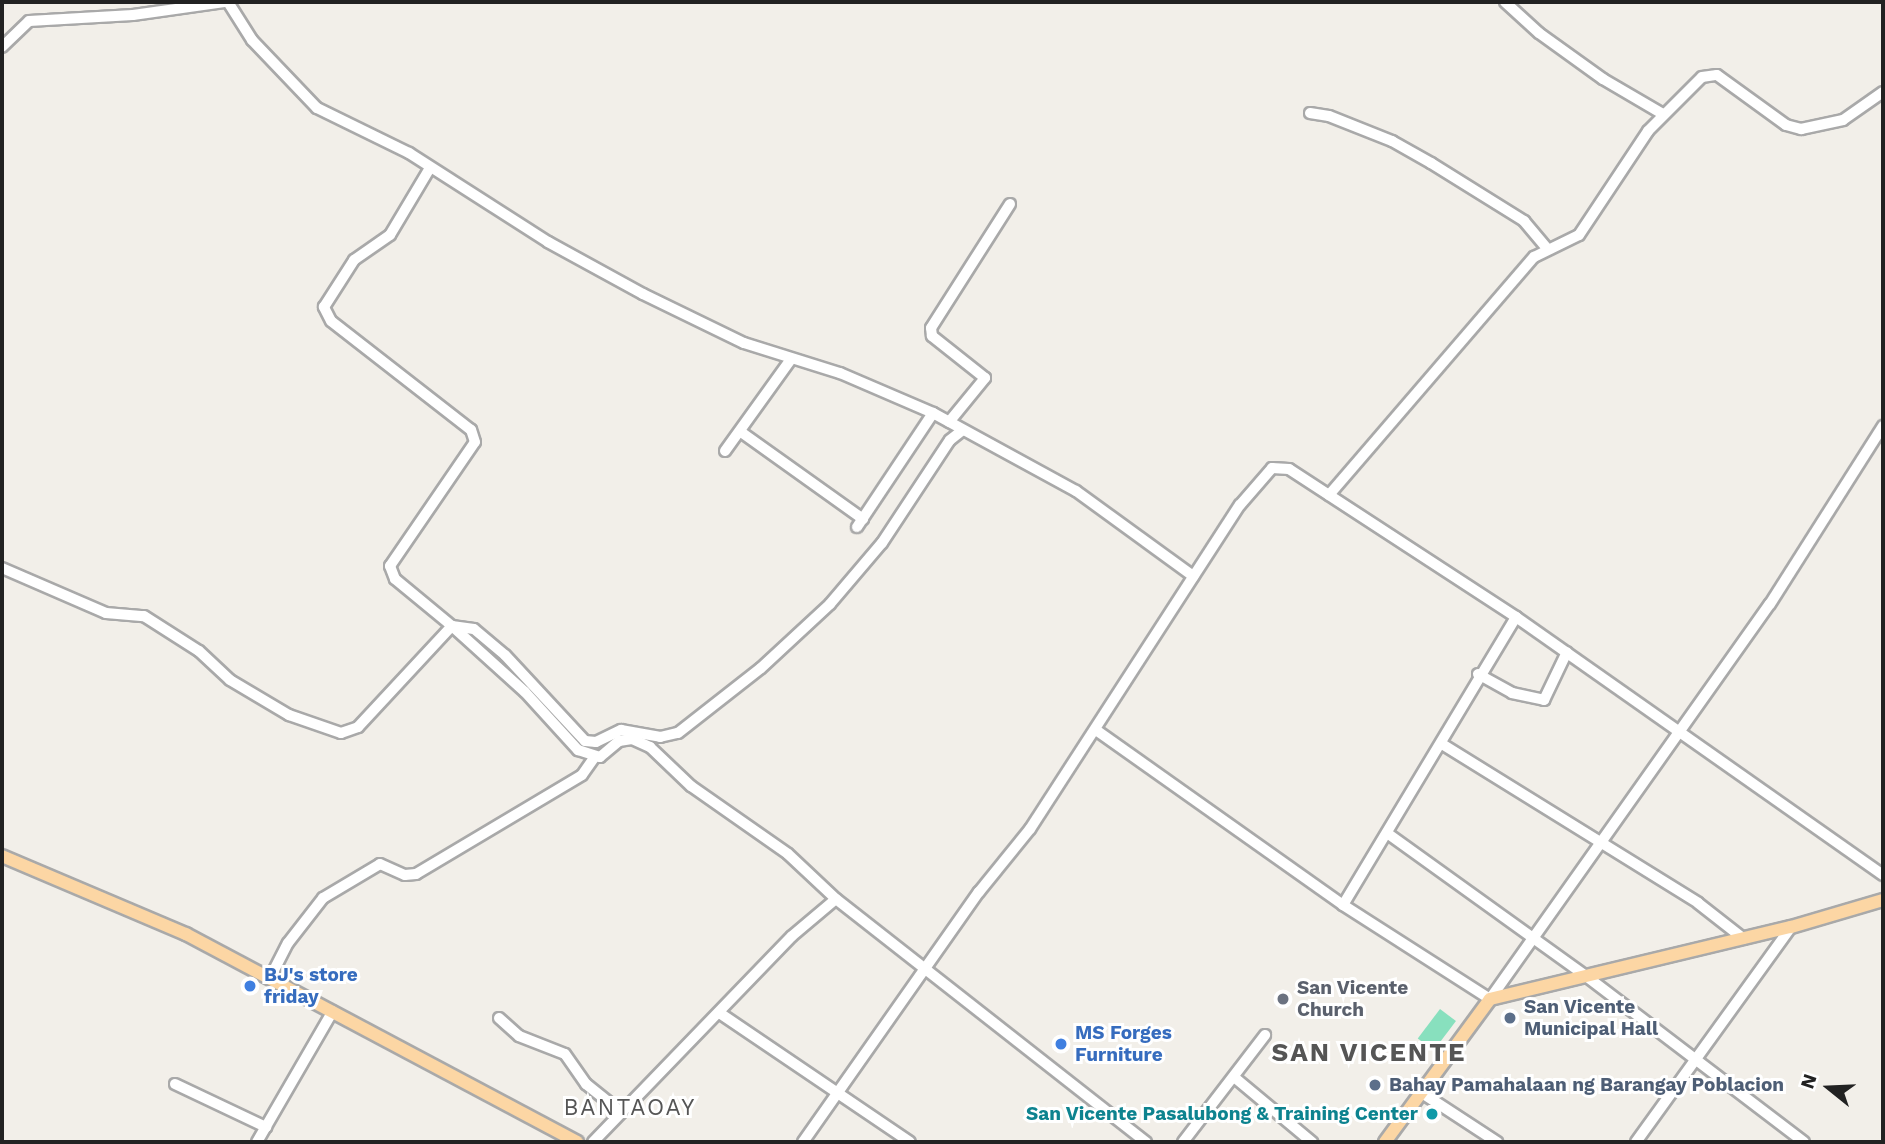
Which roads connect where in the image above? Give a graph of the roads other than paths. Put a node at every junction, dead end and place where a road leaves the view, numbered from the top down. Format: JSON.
{"nodes":[{"id":1,"x":228,"y":2,"type":"edge"},
{"id":2,"x":1505,"y":2,"type":"edge"},
{"id":3,"x":2,"y":47,"type":"edge"},
{"id":4,"x":1883,"y":92,"type":"edge"},
{"id":5,"x":1310,"y":113,"type":"dead end"},
{"id":6,"x":1663,"y":114,"type":"junction"},
{"id":7,"x":430,"y":168,"type":"junction"},
{"id":8,"x":1010,"y":204,"type":"dead end"},
{"id":9,"x":1547,"y":248,"type":"junction"},
{"id":10,"x":791,"y":359,"type":"junction"},
{"id":11,"x":933,"y":413,"type":"junction"},
{"id":12,"x":949,"y":422,"type":"junction"},
{"id":13,"x":1883,"y":426,"type":"edge"},
{"id":14,"x":963,"y":429,"type":"junction"},
{"id":15,"x":741,"y":432,"type":"junction"},
{"id":16,"x":725,"y":451,"type":"dead end"},
{"id":17,"x":1329,"y":495,"type":"junction"},
{"id":18,"x":2,"y":568,"type":"edge"},
{"id":19,"x":1193,"y":576,"type":"junction"},
{"id":20,"x":1516,"y":617,"type":"junction"},
{"id":21,"x":452,"y":626,"type":"junction"},
{"id":22,"x":1567,"y":652,"type":"junction"},
{"id":23,"x":1478,"y":674,"type":"junction"},
{"id":24,"x":1096,"y":730,"type":"junction"},
{"id":25,"x":1679,"y":731,"type":"junction"},
{"id":26,"x":1442,"y":744,"type":"junction"},
{"id":27,"x":594,"y":758,"type":"junction"},
{"id":28,"x":1387,"y":833,"type":"junction"},
{"id":29,"x":1601,"y":843,"type":"junction"},
{"id":30,"x":2,"y":856,"type":"edge"},
{"id":31,"x":1883,"y":875,"type":"edge"},
{"id":32,"x":836,"y":899,"type":"junction"},
{"id":33,"x":1883,"y":900,"type":"edge"},
{"id":34,"x":1343,"y":905,"type":"junction"},
{"id":35,"x":1791,"y":927,"type":"junction"},
{"id":36,"x":1532,"y":936,"type":"junction"},
{"id":37,"x":1744,"y":939,"type":"junction"},
{"id":38,"x":925,"y":969,"type":"junction"},
{"id":39,"x":1586,"y":976,"type":"junction"},
{"id":40,"x":270,"y":978,"type":"junction"},
{"id":41,"x":1490,"y":999,"type":"junction"},
{"id":42,"x":333,"y":1011,"type":"junction"},
{"id":43,"x":720,"y":1014,"type":"junction"},
{"id":44,"x":499,"y":1018,"type":"dead end"},
{"id":45,"x":1265,"y":1035,"type":"dead end"},
{"id":46,"x":1693,"y":1061,"type":"junction"},
{"id":47,"x":1234,"y":1077,"type":"junction"},
{"id":48,"x":175,"y":1084,"type":"dead end"},
{"id":49,"x":1422,"y":1093,"type":"junction"},
{"id":50,"x":836,"y":1094,"type":"junction"},
{"id":51,"x":621,"y":1112,"type":"junction"},
{"id":52,"x":266,"y":1127,"type":"junction"},
{"id":53,"x":257,"y":1142,"type":"edge"},
{"id":54,"x":577,"y":1142,"type":"edge"},
{"id":55,"x":593,"y":1142,"type":"edge"},
{"id":56,"x":803,"y":1142,"type":"edge"},
{"id":57,"x":910,"y":1142,"type":"edge"},
{"id":58,"x":1146,"y":1142,"type":"edge"},
{"id":59,"x":1183,"y":1142,"type":"edge"},
{"id":60,"x":1312,"y":1142,"type":"edge"},
{"id":61,"x":1385,"y":1142,"type":"edge"},
{"id":62,"x":1497,"y":1142,"type":"edge"},
{"id":63,"x":1636,"y":1142,"type":"edge"},
{"id":64,"x":1804,"y":1142,"type":"edge"}],
"edges":[{"from":1,"to":3,"type":"street"},
{"from":1,"to":7,"type":"street"},
{"from":2,"to":6,"type":"street"},
{"from":4,"to":6,"type":"street"},
{"from":5,"to":9,"type":"street"},
{"from":6,"to":9,"type":"street"},
{"from":7,"to":10,"type":"street"},
{"from":7,"to":21,"type":"street"},
{"from":8,"to":12,"type":"street"},
{"from":9,"to":17,"type":"street"},
{"from":10,"to":11,"type":"street"},
{"from":10,"to":15,"type":"street"},
{"from":11,"to":12,"type":"street"},
{"from":11,"to":15,"type":"street"},
{"from":12,"to":14,"type":"street"},
{"from":13,"to":25,"type":"street"},
{"from":14,"to":19,"type":"street"},
{"from":14,"to":21,"type":"street"},
{"from":15,"to":16,"type":"street"},
{"from":17,"to":19,"type":"street"},
{"from":17,"to":20,"type":"street"},
{"from":18,"to":21,"type":"street"},
{"from":19,"to":24,"type":"street"},
{"from":20,"to":22,"type":"street"},
{"from":20,"to":23,"type":"street"},
{"from":21,"to":27,"type":"street"},
{"from":22,"to":23,"type":"street"},
{"from":22,"to":25,"type":"street"},
{"from":23,"to":26,"type":"street"},
{"from":24,"to":34,"type":"street"},
{"from":24,"to":38,"type":"street"},
{"from":25,"to":29,"type":"street"},
{"from":25,"to":31,"type":"street"},
{"from":26,"to":28,"type":"street"},
{"from":26,"to":29,"type":"street"},
{"from":27,"to":32,"type":"street"},
{"from":27,"to":40,"type":"street"},
{"from":28,"to":34,"type":"street"},
{"from":28,"to":36,"type":"street"},
{"from":29,"to":36,"type":"street"},
{"from":29,"to":37,"type":"street"},
{"from":30,"to":40,"type":"main road"},
{"from":32,"to":38,"type":"street"},
{"from":32,"to":43,"type":"street"},
{"from":33,"to":35,"type":"main road"},
{"from":34,"to":41,"type":"street"},
{"from":35,"to":37,"type":"main road"},
{"from":35,"to":46,"type":"street"},
{"from":36,"to":39,"type":"street"},
{"from":36,"to":41,"type":"street"},
{"from":37,"to":39,"type":"main road"},
{"from":38,"to":50,"type":"street"},
{"from":38,"to":58,"type":"street"},
{"from":39,"to":41,"type":"main road"},
{"from":39,"to":46,"type":"street"},
{"from":40,"to":42,"type":"main road"},
{"from":41,"to":49,"type":"main road"},
{"from":42,"to":52,"type":"street"},
{"from":42,"to":54,"type":"main road"},
{"from":43,"to":50,"type":"street"},
{"from":43,"to":51,"type":"street"},
{"from":44,"to":51,"type":"street"},
{"from":45,"to":47,"type":"street"},
{"from":46,"to":63,"type":"street"},
{"from":46,"to":64,"type":"street"},
{"from":47,"to":59,"type":"street"},
{"from":47,"to":60,"type":"street"},
{"from":48,"to":52,"type":"street"},
{"from":49,"to":61,"type":"main road"},
{"from":49,"to":62,"type":"street"},
{"from":50,"to":56,"type":"street"},
{"from":50,"to":57,"type":"street"},
{"from":51,"to":55,"type":"street"},
{"from":52,"to":53,"type":"street"}]}
